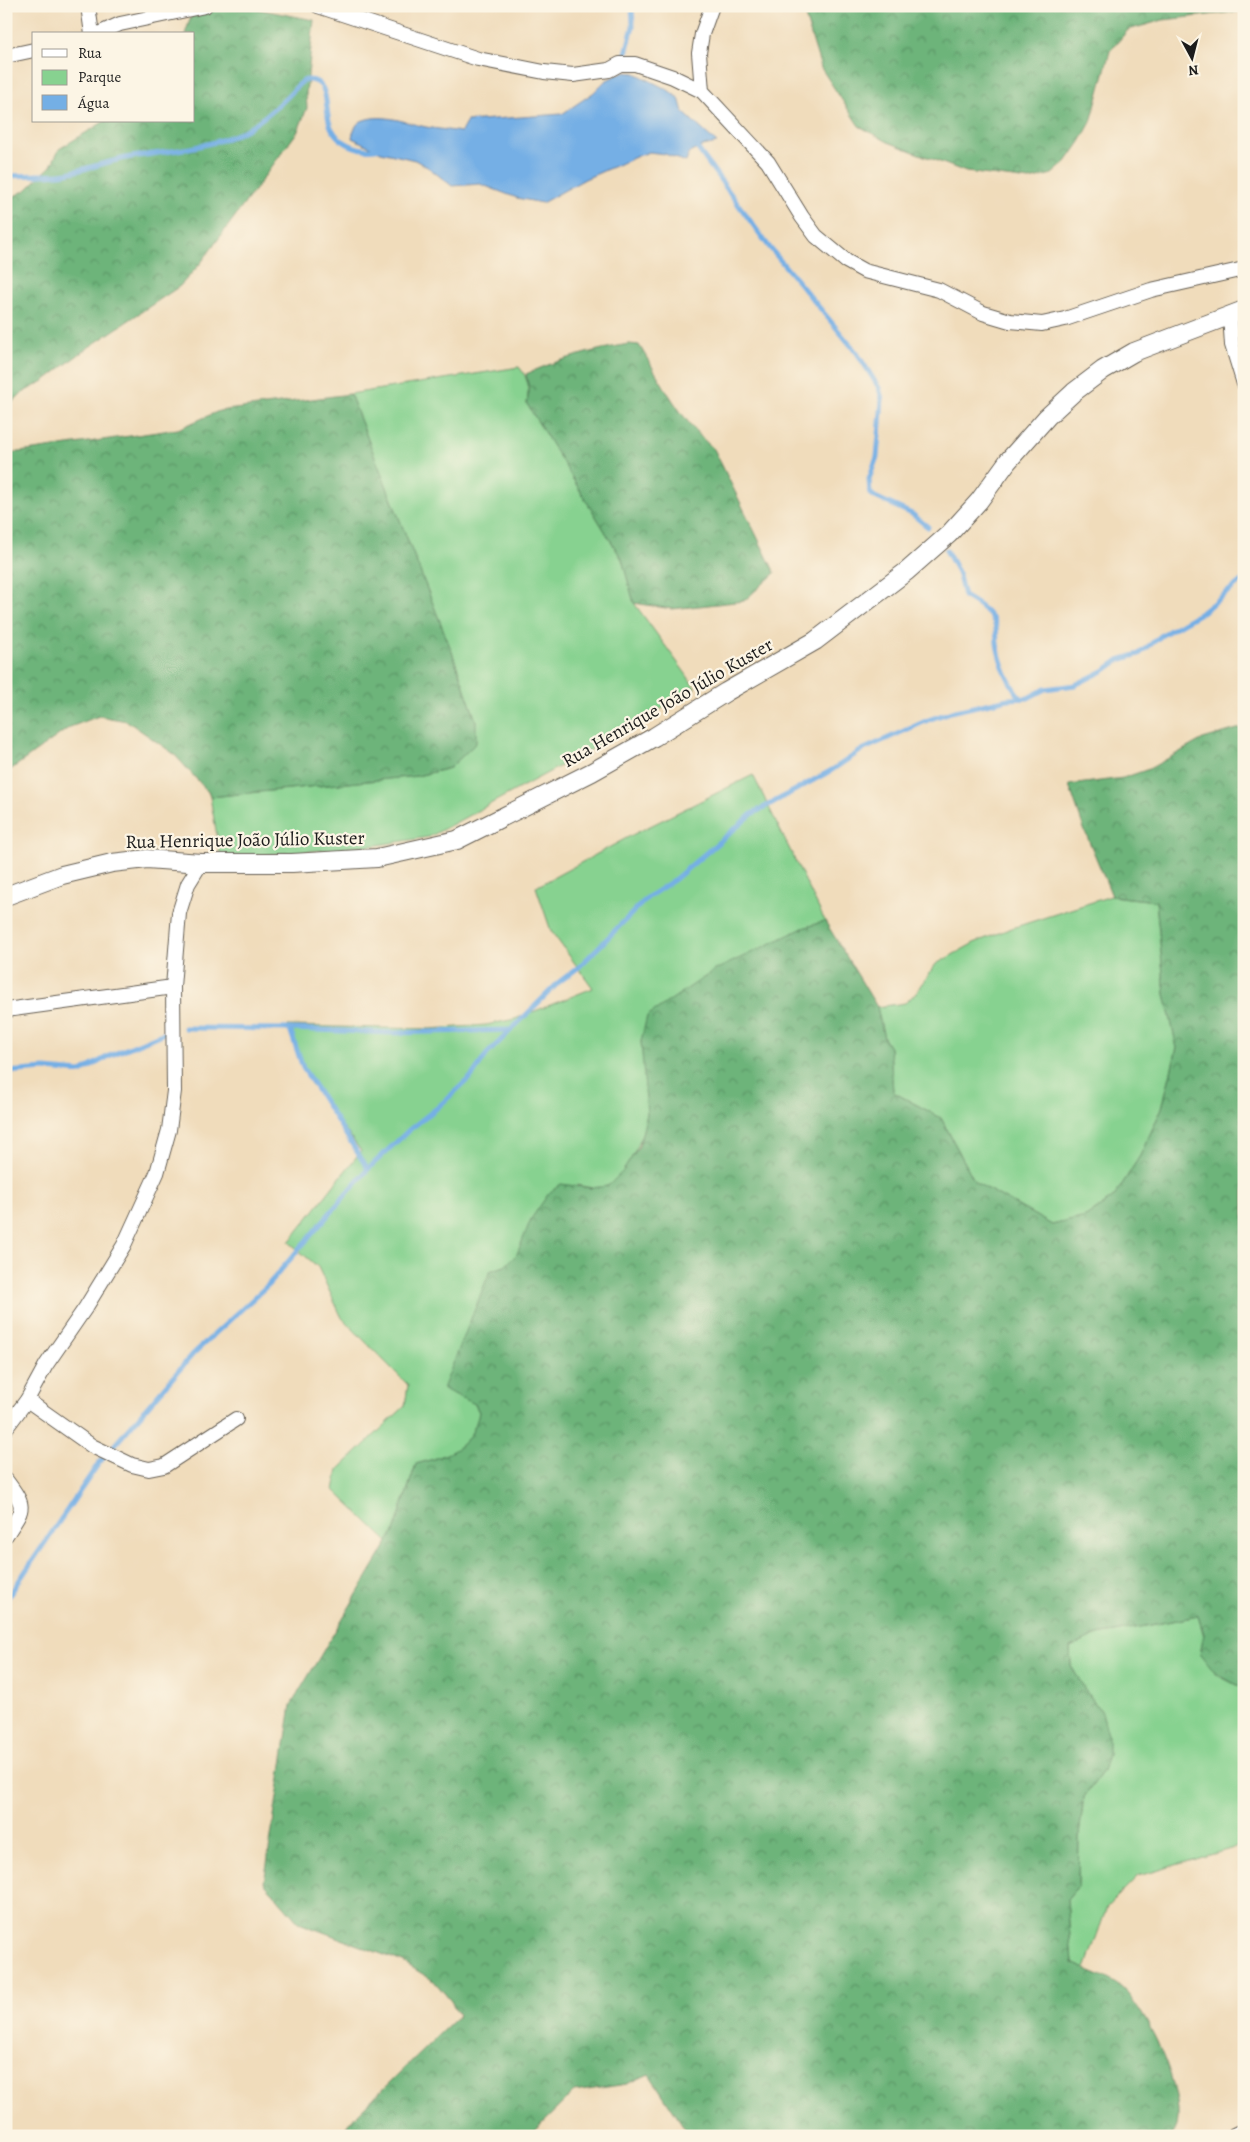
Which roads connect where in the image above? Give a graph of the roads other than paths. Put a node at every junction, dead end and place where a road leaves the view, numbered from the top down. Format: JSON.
{"nodes":[{"id":1,"x":88,"y":6,"type":"edge"},
{"id":2,"x":205,"y":6,"type":"edge"},
{"id":3,"x":318,"y":6,"type":"edge"},
{"id":4,"x":712,"y":6,"type":"edge"},
{"id":5,"x":92,"y":32,"type":"edge"},
{"id":6,"x":102,"y":32,"type":"edge"},
{"id":7,"x":32,"y":50,"type":"edge"},
{"id":8,"x":6,"y":56,"type":"edge"},
{"id":9,"x":702,"y":91,"type":"junction"},
{"id":10,"x":1244,"y":269,"type":"edge"},
{"id":11,"x":1237,"y":313,"type":"edge"},
{"id":12,"x":1244,"y":384,"type":"edge"},
{"id":13,"x":201,"y":864,"type":"junction"},
{"id":14,"x":6,"y":896,"type":"edge"},
{"id":15,"x":173,"y":988,"type":"junction"},
{"id":16,"x":6,"y":1010,"type":"edge"},
{"id":17,"x":27,"y":1400,"type":"junction"},
{"id":18,"x":236,"y":1420,"type":"dead end"},
{"id":19,"x":6,"y":1428,"type":"edge"},
{"id":20,"x":6,"y":1480,"type":"edge"},
{"id":21,"x":6,"y":1535,"type":"edge"},
{"id":22,"x":1244,"y":2130,"type":"edge"},
{"id":23,"x":1232,"y":2136,"type":"edge"}],
"edges":[{"from":1,"to":5,"type":"street"},
{"from":2,"to":6,"type":"street"},
{"from":3,"to":9,"type":"street"},
{"from":4,"to":9,"type":"street"},
{"from":7,"to":8,"type":"street"},
{"from":9,"to":10,"type":"street"},
{"from":11,"to":12,"type":"street"},
{"from":11,"to":13,"type":"street","name":"Rua Henrique João Júlio Kuster"},
{"from":13,"to":14,"type":"street","name":"Rua Henrique João Júlio Kuster"},
{"from":13,"to":15,"type":"street"},
{"from":15,"to":16,"type":"street"},
{"from":15,"to":17,"type":"street"},
{"from":17,"to":18,"type":"street"},
{"from":17,"to":19,"type":"street"},
{"from":20,"to":21,"type":"street"},
{"from":22,"to":23,"type":"street"}]}
